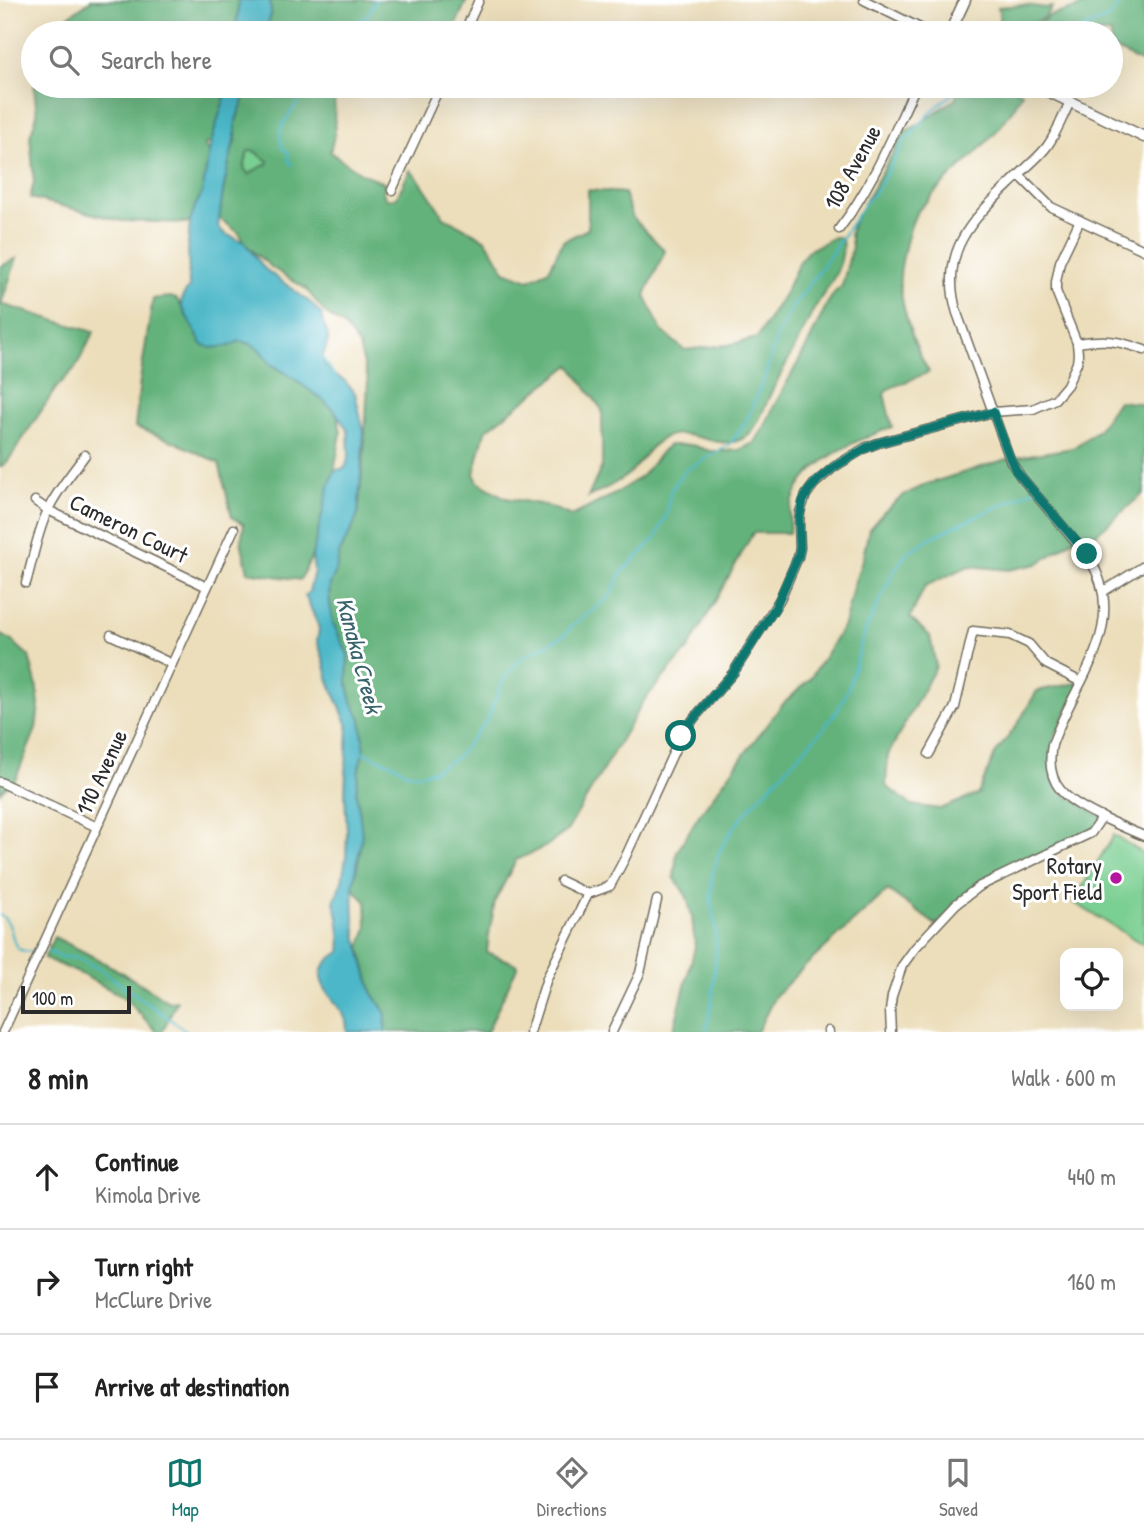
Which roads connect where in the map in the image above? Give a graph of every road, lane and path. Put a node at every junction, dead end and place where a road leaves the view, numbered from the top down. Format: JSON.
{"nodes":[{"id":1,"x":479,"y":0,"type":"edge"},
{"id":2,"x":864,"y":0,"type":"edge"},
{"id":3,"x":965,"y":0,"type":"edge"},
{"id":4,"x":469,"y":21,"type":"edge"},
{"id":5,"x":906,"y":21,"type":"edge"},
{"id":6,"x":955,"y":21,"type":"edge"},
{"id":7,"x":434,"y":98,"type":"edge"},
{"id":8,"x":910,"y":98,"type":"edge"},
{"id":9,"x":1062,"y":98,"type":"edge"},
{"id":10,"x":1070,"y":102,"type":"junction"},
{"id":11,"x":1144,"y":137,"type":"edge"},
{"id":12,"x":1019,"y":175,"type":"junction"},
{"id":13,"x":392,"y":190,"type":"dead end"},
{"id":14,"x":1080,"y":220,"type":"junction"},
{"id":15,"x":839,"y":229,"type":"dead end"},
{"id":16,"x":1144,"y":250,"type":"edge"},
{"id":17,"x":1077,"y":344,"type":"junction"},
{"id":18,"x":1144,"y":350,"type":"edge"},
{"id":19,"x":993,"y":412,"type":"junction"},
{"id":20,"x":85,"y":455,"type":"dead end"},
{"id":21,"x":35,"y":502,"type":"dead end"},
{"id":22,"x":48,"y":510,"type":"junction"},
{"id":23,"x":234,"y":529,"type":"dead end"},
{"id":24,"x":1144,"y":566,"type":"edge"},
{"id":25,"x":26,"y":583,"type":"dead end"},
{"id":26,"x":207,"y":587,"type":"junction"},
{"id":27,"x":1104,"y":591,"type":"junction"},
{"id":28,"x":111,"y":635,"type":"dead end"},
{"id":29,"x":172,"y":664,"type":"junction"},
{"id":30,"x":1081,"y":682,"type":"junction"},
{"id":31,"x":929,"y":754,"type":"dead end"},
{"id":32,"x":0,"y":782,"type":"edge"},
{"id":33,"x":1102,"y":817,"type":"junction"},
{"id":34,"x":97,"y":827,"type":"junction"},
{"id":35,"x":1144,"y":836,"type":"edge"},
{"id":36,"x":561,"y":881,"type":"dead end"},
{"id":37,"x":588,"y":894,"type":"junction"},
{"id":38,"x":657,"y":900,"type":"dead end"},
{"id":39,"x":3,"y":1032,"type":"edge"},
{"id":40,"x":530,"y":1032,"type":"edge"},
{"id":41,"x":612,"y":1032,"type":"edge"},
{"id":42,"x":891,"y":1032,"type":"edge"}],
"edges":[{"from":1,"to":4,"type":"street"},
{"from":2,"to":5,"type":"street"},
{"from":3,"to":6,"type":"main road"},
{"from":7,"to":13,"type":"street"},
{"from":8,"to":15,"type":"street","name":"108 Avenue"},
{"from":9,"to":10,"type":"main road"},
{"from":10,"to":11,"type":"main road"},
{"from":10,"to":12,"type":"street"},
{"from":12,"to":14,"type":"street"},
{"from":12,"to":19,"type":"street"},
{"from":14,"to":16,"type":"street"},
{"from":14,"to":17,"type":"street"},
{"from":17,"to":18,"type":"street"},
{"from":17,"to":19,"type":"street"},
{"from":19,"to":27,"type":"street"},
{"from":19,"to":37,"type":"street"},
{"from":20,"to":22,"type":"street"},
{"from":21,"to":22,"type":"street","name":"Cameron Court"},
{"from":22,"to":25,"type":"street"},
{"from":22,"to":26,"type":"street","name":"Cameron Court"},
{"from":23,"to":26,"type":"street","name":"110 Avenue"},
{"from":24,"to":27,"type":"street"},
{"from":26,"to":29,"type":"street","name":"110 Avenue"},
{"from":27,"to":30,"type":"street"},
{"from":28,"to":29,"type":"street"},
{"from":29,"to":34,"type":"street","name":"110 Avenue"},
{"from":30,"to":31,"type":"street"},
{"from":30,"to":33,"type":"street"},
{"from":32,"to":34,"type":"street"},
{"from":33,"to":35,"type":"street"},
{"from":33,"to":42,"type":"street"},
{"from":34,"to":39,"type":"street","name":"110 Avenue"},
{"from":36,"to":37,"type":"street"},
{"from":37,"to":40,"type":"street"},
{"from":38,"to":41,"type":"street"}]}
